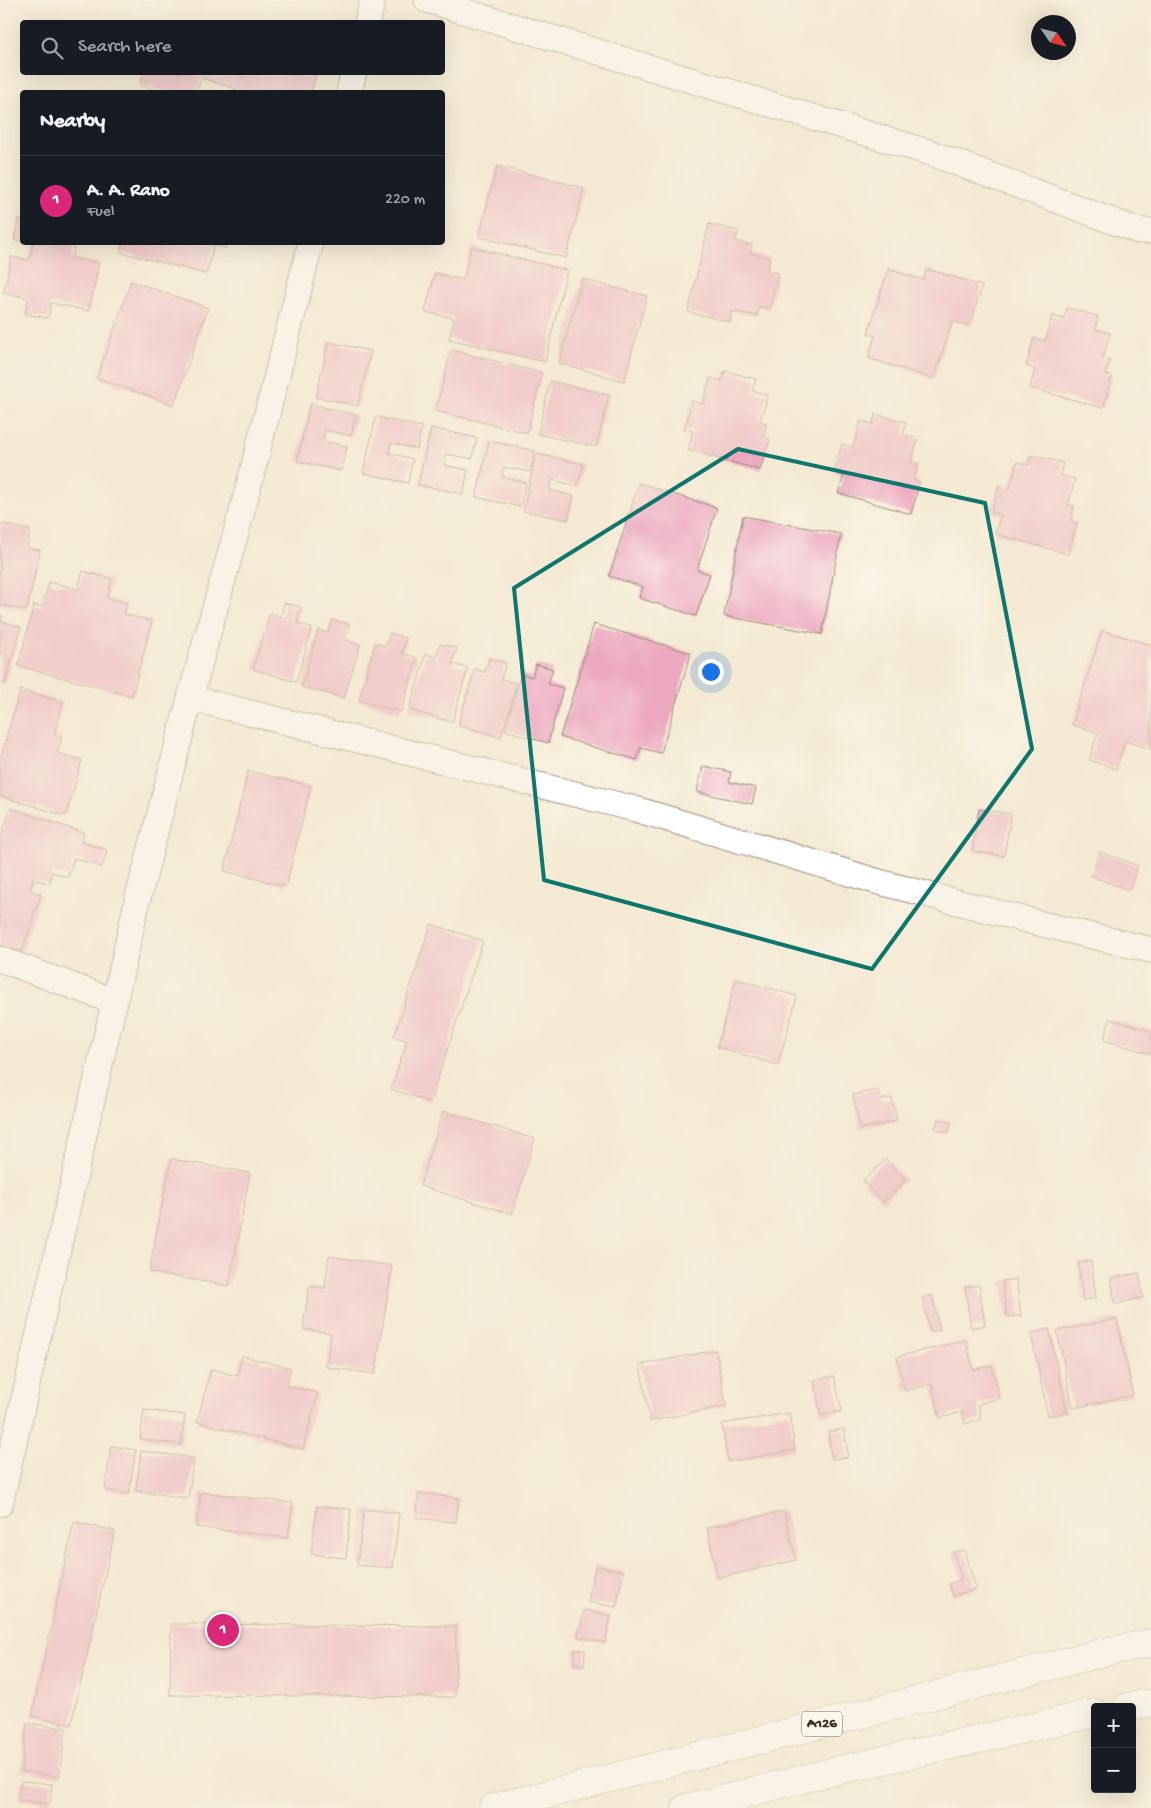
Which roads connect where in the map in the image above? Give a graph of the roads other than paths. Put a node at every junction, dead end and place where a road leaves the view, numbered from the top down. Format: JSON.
{"nodes":[{"id":1,"x":373,"y":0,"type":"edge"},
{"id":2,"x":427,"y":0,"type":"edge"},
{"id":3,"x":368,"y":20,"type":"edge"},
{"id":4,"x":353,"y":75,"type":"edge"},
{"id":5,"x":350,"y":90,"type":"edge"},
{"id":6,"x":1151,"y":231,"type":"edge"},
{"id":7,"x":310,"y":245,"type":"edge"},
{"id":8,"x":190,"y":698,"type":"junction"},
{"id":9,"x":1151,"y":950,"type":"edge"},
{"id":10,"x":0,"y":959,"type":"edge"},
{"id":11,"x":113,"y":1001,"type":"junction"},
{"id":12,"x":0,"y":1504,"type":"edge"},
{"id":13,"x":1151,"y":1643,"type":"edge"},
{"id":14,"x":1151,"y":1703,"type":"edge"},
{"id":15,"x":1136,"y":1706,"type":"edge"},
{"id":16,"x":1091,"y":1713,"type":"edge"},
{"id":17,"x":494,"y":1808,"type":"edge"},
{"id":18,"x":686,"y":1808,"type":"edge"}],
"edges":[{"from":1,"to":3,"type":"street"},
{"from":2,"to":6,"type":"street"},
{"from":4,"to":5,"type":"street"},
{"from":7,"to":8,"type":"street"},
{"from":8,"to":9,"type":"street"},
{"from":8,"to":11,"type":"street"},
{"from":10,"to":11,"type":"street"},
{"from":11,"to":12,"type":"street"},
{"from":13,"to":17,"type":"highway","number":"A126"},
{"from":14,"to":15,"type":"highway"},
{"from":16,"to":18,"type":"highway"}]}
